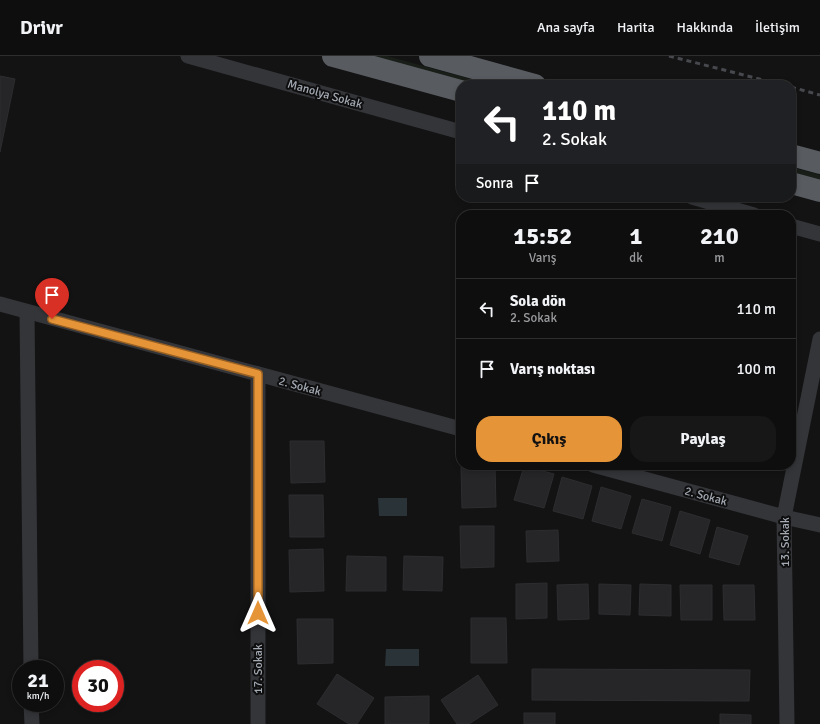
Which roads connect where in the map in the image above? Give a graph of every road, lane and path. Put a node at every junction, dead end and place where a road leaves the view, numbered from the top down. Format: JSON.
{"nodes":[{"id":1,"x":188,"y":56,"type":"edge"},
{"id":2,"x":333,"y":56,"type":"edge"},
{"id":3,"x":430,"y":56,"type":"edge"},
{"id":4,"x":517,"y":80,"type":"edge"},
{"id":5,"x":456,"y":90,"type":"edge"},
{"id":6,"x":456,"y":131,"type":"edge"},
{"id":7,"x":796,"y":156,"type":"edge"},
{"id":8,"x":820,"y":163,"type":"edge"},
{"id":9,"x":796,"y":184,"type":"edge"},
{"id":10,"x":820,"y":191,"type":"edge"},
{"id":11,"x":709,"y":202,"type":"edge"},
{"id":12,"x":737,"y":210,"type":"edge"},
{"id":13,"x":796,"y":227,"type":"edge"},
{"id":14,"x":820,"y":234,"type":"edge"},
{"id":15,"x":0,"y":304,"type":"edge"},
{"id":16,"x":27,"y":312,"type":"junction"},
{"id":17,"x":820,"y":339,"type":"edge"},
{"id":18,"x":258,"y":374,"type":"junction"},
{"id":19,"x":456,"y":428,"type":"edge"},
{"id":20,"x":796,"y":458,"type":"edge"},
{"id":21,"x":610,"y":470,"type":"edge"},
{"id":22,"x":794,"y":470,"type":"edge"},
{"id":23,"x":784,"y":517,"type":"junction"},
{"id":24,"x":820,"y":525,"type":"edge"},
{"id":25,"x":31,"y":660,"type":"edge"},
{"id":26,"x":31,"y":712,"type":"edge"},
{"id":27,"x":32,"y":724,"type":"edge"},
{"id":28,"x":258,"y":724,"type":"edge"},
{"id":29,"x":788,"y":724,"type":"edge"}],
"edges":[{"from":1,"to":6,"type":"street","name":"Manolya Sokak"},
{"from":2,"to":5,"type":"highway"},
{"from":3,"to":4,"type":"highway"},
{"from":7,"to":8,"type":"highway"},
{"from":9,"to":10,"type":"highway"},
{"from":11,"to":12,"type":"street"},
{"from":13,"to":14,"type":"street"},
{"from":15,"to":16,"type":"street","name":"2. Sokak"},
{"from":16,"to":18,"type":"street","name":"2. Sokak"},
{"from":16,"to":25,"type":"street"},
{"from":17,"to":20,"type":"street","name":"13. Sokak"},
{"from":18,"to":19,"type":"street","name":"2. Sokak"},
{"from":18,"to":28,"type":"street","name":"17. Sokak"},
{"from":21,"to":23,"type":"street","name":"2. Sokak"},
{"from":22,"to":23,"type":"street","name":"13. Sokak"},
{"from":23,"to":24,"type":"street","name":"2. Sokak"},
{"from":23,"to":29,"type":"street","name":"13. Sokak"},
{"from":26,"to":27,"type":"street"}]}
